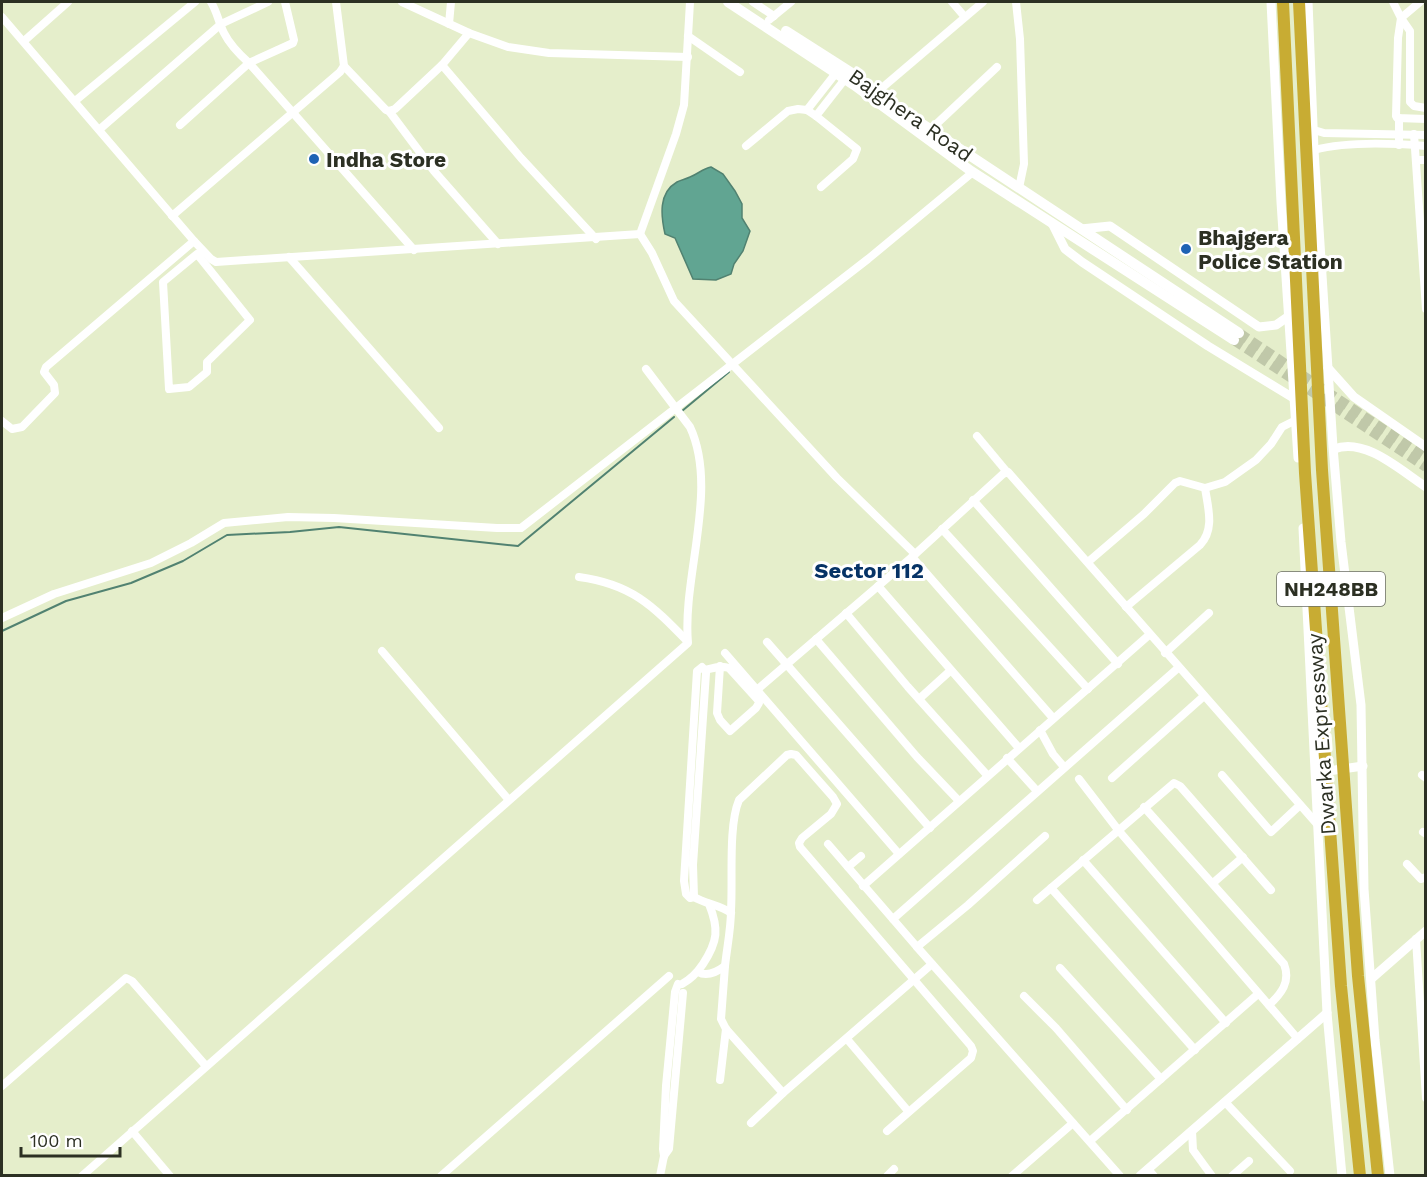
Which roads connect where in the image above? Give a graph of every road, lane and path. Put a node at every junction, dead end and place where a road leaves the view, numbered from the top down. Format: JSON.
{"nodes":[{"id":1,"x":68,"y":2,"type":"edge"},
{"id":2,"x":195,"y":2,"type":"edge"},
{"id":3,"x":211,"y":2,"type":"edge"},
{"id":4,"x":285,"y":2,"type":"edge"},
{"id":5,"x":336,"y":2,"type":"edge"},
{"id":6,"x":402,"y":2,"type":"edge"},
{"id":7,"x":452,"y":2,"type":"edge"},
{"id":8,"x":690,"y":2,"type":"edge"},
{"id":9,"x":729,"y":2,"type":"edge"},
{"id":10,"x":741,"y":2,"type":"edge"},
{"id":11,"x":753,"y":2,"type":"edge"},
{"id":12,"x":791,"y":2,"type":"edge"},
{"id":13,"x":952,"y":2,"type":"edge"},
{"id":14,"x":983,"y":2,"type":"edge"},
{"id":15,"x":1016,"y":2,"type":"edge"},
{"id":16,"x":1271,"y":2,"type":"edge"},
{"id":17,"x":1283,"y":2,"type":"edge"},
{"id":18,"x":1299,"y":2,"type":"edge"},
{"id":19,"x":1308,"y":2,"type":"edge"},
{"id":20,"x":1393,"y":2,"type":"edge"},
{"id":21,"x":1420,"y":2,"type":"edge"},
{"id":22,"x":262,"y":3,"type":"edge"},
{"id":23,"x":964,"y":16,"type":"junction"},
{"id":24,"x":2,"y":17,"type":"edge"},
{"id":25,"x":772,"y":18,"type":"junction"},
{"id":26,"x":1401,"y":18,"type":"junction"},
{"id":27,"x":221,"y":24,"type":"junction"},
{"id":28,"x":449,"y":24,"type":"junction"},
{"id":29,"x":469,"y":33,"type":"junction"},
{"id":30,"x":688,"y":36,"type":"junction"},
{"id":31,"x":24,"y":41,"type":"junction"},
{"id":32,"x":688,"y":57,"type":"junction"},
{"id":33,"x":249,"y":63,"type":"junction"},
{"id":34,"x":344,"y":66,"type":"junction"},
{"id":35,"x":442,"y":66,"type":"junction"},
{"id":36,"x":997,"y":67,"type":"dead end"},
{"id":37,"x":740,"y":72,"type":"dead end"},
{"id":38,"x":845,"y":79,"type":"junction"},
{"id":39,"x":876,"y":93,"type":"junction"},
{"id":40,"x":75,"y":101,"type":"junction"},
{"id":41,"x":1425,"y":108,"type":"edge"},
{"id":42,"x":807,"y":110,"type":"junction"},
{"id":43,"x":389,"y":111,"type":"junction"},
{"id":44,"x":292,"y":112,"type":"junction"},
{"id":45,"x":816,"y":116,"type":"junction"},
{"id":46,"x":1399,"y":118,"type":"junction"},
{"id":47,"x":1425,"y":119,"type":"edge"},
{"id":48,"x":180,"y":125,"type":"dead end"},
{"id":49,"x":100,"y":129,"type":"junction"},
{"id":50,"x":930,"y":130,"type":"junction"},
{"id":51,"x":1314,"y":130,"type":"junction"},
{"id":52,"x":1399,"y":134,"type":"junction"},
{"id":53,"x":1414,"y":135,"type":"junction"},
{"id":54,"x":1425,"y":135,"type":"edge"},
{"id":55,"x":1399,"y":145,"type":"junction"},
{"id":56,"x":1415,"y":145,"type":"junction"},
{"id":57,"x":746,"y":146,"type":"dead end"},
{"id":58,"x":1425,"y":146,"type":"edge"},
{"id":59,"x":1314,"y":150,"type":"junction"},
{"id":60,"x":954,"y":151,"type":"junction"},
{"id":61,"x":1416,"y":160,"type":"junction"},
{"id":62,"x":1425,"y":160,"type":"edge"},
{"id":63,"x":973,"y":172,"type":"junction"},
{"id":64,"x":821,"y":188,"type":"dead end"},
{"id":65,"x":1019,"y":188,"type":"junction"},
{"id":66,"x":172,"y":216,"type":"junction"},
{"id":67,"x":1052,"y":223,"type":"junction"},
{"id":68,"x":1081,"y":230,"type":"junction"},
{"id":69,"x":640,"y":234,"type":"junction"},
{"id":70,"x":596,"y":239,"type":"junction"},
{"id":71,"x":194,"y":241,"type":"junction"},
{"id":72,"x":498,"y":244,"type":"junction"},
{"id":73,"x":414,"y":250,"type":"junction"},
{"id":74,"x":289,"y":257,"type":"junction"},
{"id":75,"x":208,"y":262,"type":"junction"},
{"id":76,"x":1425,"y":309,"type":"edge"},
{"id":77,"x":1289,"y":316,"type":"junction"},
{"id":78,"x":731,"y":364,"type":"junction"},
{"id":79,"x":1328,"y":368,"type":"junction"},
{"id":80,"x":646,"y":369,"type":"dead end"},
{"id":81,"x":1294,"y":399,"type":"junction"},
{"id":82,"x":677,"y":407,"type":"junction"},
{"id":83,"x":1296,"y":420,"type":"junction"},
{"id":84,"x":2,"y":421,"type":"edge"},
{"id":85,"x":439,"y":428,"type":"dead end"},
{"id":86,"x":976,"y":436,"type":"dead end"},
{"id":87,"x":1425,"y":447,"type":"edge"},
{"id":88,"x":1334,"y":449,"type":"junction"},
{"id":89,"x":1007,"y":472,"type":"junction"},
{"id":90,"x":1425,"y":486,"type":"edge"},
{"id":91,"x":1205,"y":488,"type":"junction"},
{"id":92,"x":973,"y":500,"type":"junction"},
{"id":93,"x":942,"y":529,"type":"junction"},
{"id":94,"x":913,"y":556,"type":"junction"},
{"id":95,"x":1088,"y":562,"type":"junction"},
{"id":96,"x":579,"y":577,"type":"dead end"},
{"id":97,"x":878,"y":586,"type":"junction"},
{"id":98,"x":1126,"y":607,"type":"junction"},
{"id":99,"x":846,"y":613,"type":"junction"},
{"id":100,"x":1209,"y":613,"type":"dead end"},
{"id":101,"x":2,"y":618,"type":"edge"},
{"id":102,"x":1149,"y":635,"type":"junction"},
{"id":103,"x":816,"y":639,"type":"junction"},
{"id":104,"x":687,"y":641,"type":"junction"},
{"id":105,"x":767,"y":642,"type":"dead end"},
{"id":106,"x":382,"y":651,"type":"dead end"},
{"id":107,"x":725,"y":653,"type":"dead end"},
{"id":108,"x":1165,"y":653,"type":"junction"},
{"id":109,"x":787,"y":664,"type":"junction"},
{"id":110,"x":1119,"y":664,"type":"junction"},
{"id":111,"x":720,"y":666,"type":"junction"},
{"id":112,"x":1178,"y":668,"type":"junction"},
{"id":113,"x":950,"y":671,"type":"junction"},
{"id":114,"x":758,"y":689,"type":"junction"},
{"id":115,"x":1088,"y":689,"type":"junction"},
{"id":116,"x":1203,"y":696,"type":"junction"},
{"id":117,"x":919,"y":699,"type":"junction"},
{"id":118,"x":1053,"y":718,"type":"junction"},
{"id":119,"x":1040,"y":730,"type":"junction"},
{"id":120,"x":1019,"y":748,"type":"junction"},
{"id":121,"x":1007,"y":758,"type":"junction"},
{"id":122,"x":1363,"y":766,"type":"junction"},
{"id":123,"x":1064,"y":767,"type":"junction"},
{"id":124,"x":1315,"y":772,"type":"junction"},
{"id":125,"x":987,"y":775,"type":"junction"},
{"id":126,"x":1222,"y":775,"type":"dead end"},
{"id":127,"x":1112,"y":778,"type":"dead end"},
{"id":128,"x":1079,"y":779,"type":"dead end"},
{"id":129,"x":1037,"y":791,"type":"junction"},
{"id":130,"x":508,"y":800,"type":"junction"},
{"id":131,"x":959,"y":801,"type":"junction"},
{"id":132,"x":1300,"y":806,"type":"junction"},
{"id":133,"x":1144,"y":807,"type":"junction"},
{"id":134,"x":1318,"y":825,"type":"junction"},
{"id":135,"x":930,"y":828,"type":"junction"},
{"id":136,"x":1119,"y":831,"type":"junction"},
{"id":137,"x":1045,"y":836,"type":"dead end"},
{"id":138,"x":828,"y":844,"type":"dead end"},
{"id":139,"x":899,"y":854,"type":"junction"},
{"id":140,"x":861,"y":856,"type":"dead end"},
{"id":141,"x":1243,"y":857,"type":"junction"},
{"id":142,"x":1083,"y":860,"type":"junction"},
{"id":143,"x":1407,"y":864,"type":"dead end"},
{"id":144,"x":848,"y":867,"type":"junction"},
{"id":145,"x":1425,"y":877,"type":"edge"},
{"id":146,"x":1214,"y":883,"type":"junction"},
{"id":147,"x":863,"y":886,"type":"junction"},
{"id":148,"x":1051,"y":888,"type":"junction"},
{"id":149,"x":1271,"y":890,"type":"dead end"},
{"id":150,"x":1037,"y":900,"type":"dead end"},
{"id":151,"x":709,"y":904,"type":"junction"},
{"id":152,"x":731,"y":913,"type":"junction"},
{"id":153,"x":893,"y":919,"type":"junction"},
{"id":154,"x":1425,"y":931,"type":"edge"},
{"id":155,"x":1416,"y":939,"type":"junction"},
{"id":156,"x":917,"y":947,"type":"junction"},
{"id":157,"x":1425,"y":950,"type":"edge"},
{"id":158,"x":932,"y":964,"type":"junction"},
{"id":159,"x":725,"y":966,"type":"junction"},
{"id":160,"x":1059,"y":968,"type":"dead end"},
{"id":161,"x":698,"y":972,"type":"junction"},
{"id":162,"x":669,"y":976,"type":"dead end"},
{"id":163,"x":1371,"y":979,"type":"junction"},
{"id":164,"x":914,"y":980,"type":"junction"},
{"id":165,"x":683,"y":993,"type":"dead end"},
{"id":166,"x":1258,"y":994,"type":"junction"},
{"id":167,"x":1024,"y":996,"type":"dead end"},
{"id":168,"x":1269,"y":1005,"type":"junction"},
{"id":169,"x":1327,"y":1014,"type":"junction"},
{"id":170,"x":677,"y":1015,"type":"junction"},
{"id":171,"x":1226,"y":1023,"type":"junction"},
{"id":172,"x":1424,"y":1027,"type":"edge"},
{"id":173,"x":726,"y":1029,"type":"junction"},
{"id":174,"x":846,"y":1039,"type":"junction"},
{"id":175,"x":1298,"y":1039,"type":"junction"},
{"id":176,"x":1195,"y":1050,"type":"junction"},
{"id":177,"x":206,"y":1066,"type":"junction"},
{"id":178,"x":1425,"y":1073,"type":"edge"},
{"id":179,"x":1161,"y":1079,"type":"junction"},
{"id":180,"x":720,"y":1080,"type":"dead end"},
{"id":181,"x":2,"y":1086,"type":"edge"},
{"id":182,"x":783,"y":1094,"type":"junction"},
{"id":183,"x":1425,"y":1098,"type":"edge"},
{"id":184,"x":1225,"y":1102,"type":"junction"},
{"id":185,"x":1127,"y":1110,"type":"junction"},
{"id":186,"x":908,"y":1111,"type":"junction"},
{"id":187,"x":751,"y":1123,"type":"dead end"},
{"id":188,"x":1073,"y":1123,"type":"junction"},
{"id":189,"x":132,"y":1131,"type":"junction"},
{"id":190,"x":887,"y":1131,"type":"dead end"},
{"id":191,"x":1192,"y":1131,"type":"junction"},
{"id":192,"x":1090,"y":1141,"type":"junction"},
{"id":193,"x":1249,"y":1161,"type":"dead end"},
{"id":194,"x":894,"y":1169,"type":"dead end"},
{"id":195,"x":1290,"y":1171,"type":"dead end"},
{"id":196,"x":1151,"y":1172,"type":"edge"},
{"id":197,"x":82,"y":1176,"type":"edge"},
{"id":198,"x":170,"y":1176,"type":"edge"},
{"id":199,"x":441,"y":1176,"type":"edge"},
{"id":200,"x":660,"y":1176,"type":"edge"},
{"id":201,"x":887,"y":1176,"type":"edge"},
{"id":202,"x":1012,"y":1176,"type":"edge"},
{"id":203,"x":1120,"y":1176,"type":"edge"},
{"id":204,"x":1140,"y":1176,"type":"edge"},
{"id":205,"x":1212,"y":1176,"type":"edge"},
{"id":206,"x":1232,"y":1176,"type":"edge"},
{"id":207,"x":1342,"y":1176,"type":"edge"},
{"id":208,"x":1360,"y":1176,"type":"edge"},
{"id":209,"x":1378,"y":1176,"type":"edge"},
{"id":210,"x":1390,"y":1176,"type":"edge"}],
"edges":[{"from":1,"to":31,"type":"street"},
{"from":2,"to":40,"type":"street"},
{"from":3,"to":27,"type":"street"},
{"from":4,"to":33,"type":"street"},
{"from":5,"to":34,"type":"street"},
{"from":6,"to":28,"type":"street"},
{"from":7,"to":28,"type":"street"},
{"from":8,"to":30,"type":"street"},
{"from":9,"to":38,"type":"main road","name":"Bajghera Road"},
{"from":10,"to":25,"type":"main road","name":"Bajghera Road"},
{"from":11,"to":25,"type":"street"},
{"from":12,"to":25,"type":"street"},
{"from":13,"to":23,"type":"street"},
{"from":14,"to":23,"type":"street"},
{"from":15,"to":65,"type":"street"},
{"from":16,"to":77,"type":"street"},
{"from":17,"to":208,"type":"highway","name":"Dwarka Expressway","number":"NH248BB"},
{"from":18,"to":209,"type":"highway","name":"Dwarka Expressway","number":"NH248BB"},
{"from":19,"to":51,"type":"street"},
{"from":20,"to":26,"type":"street"},
{"from":21,"to":26,"type":"street"},
{"from":22,"to":27,"type":"street"},
{"from":23,"to":39,"type":"street"},
{"from":24,"to":31,"type":"street"},
{"from":25,"to":39,"type":"main road","name":"Bajghera Road"},
{"from":26,"to":41,"type":"street"},
{"from":26,"to":46,"type":"street"},
{"from":27,"to":33,"type":"street"},
{"from":27,"to":49,"type":"street"},
{"from":28,"to":29,"type":"street"},
{"from":29,"to":32,"type":"street"},
{"from":29,"to":35,"type":"street"},
{"from":30,"to":32,"type":"street"},
{"from":30,"to":37,"type":"street"},
{"from":31,"to":40,"type":"street"},
{"from":32,"to":69,"type":"street"},
{"from":33,"to":44,"type":"street"},
{"from":33,"to":48,"type":"street"},
{"from":34,"to":43,"type":"street"},
{"from":34,"to":44,"type":"street"},
{"from":35,"to":43,"type":"street"},
{"from":35,"to":70,"type":"street"},
{"from":36,"to":50,"type":"street"},
{"from":38,"to":42,"type":"street"},
{"from":38,"to":45,"type":"street"},
{"from":38,"to":60,"type":"main road","name":"Bajghera Road"},
{"from":39,"to":50,"type":"main road","name":"Bajghera Road"},
{"from":40,"to":49,"type":"street"},
{"from":42,"to":45,"type":"street"},
{"from":42,"to":57,"type":"street"},
{"from":43,"to":72,"type":"street"},
{"from":44,"to":66,"type":"street"},
{"from":44,"to":73,"type":"street"},
{"from":45,"to":64,"type":"street"},
{"from":46,"to":47,"type":"street"},
{"from":46,"to":52,"type":"street"},
{"from":49,"to":66,"type":"street"},
{"from":50,"to":60,"type":"main road","name":"Bajghera Road"},
{"from":51,"to":52,"type":"street"},
{"from":51,"to":59,"type":"street"},
{"from":52,"to":53,"type":"street"},
{"from":52,"to":55,"type":"street"},
{"from":53,"to":54,"type":"street"},
{"from":53,"to":56,"type":"street"},
{"from":55,"to":56,"type":"street"},
{"from":55,"to":59,"type":"street"},
{"from":56,"to":58,"type":"street"},
{"from":56,"to":61,"type":"street"},
{"from":59,"to":79,"type":"street"},
{"from":60,"to":63,"type":"main road"},
{"from":60,"to":65,"type":"main road","name":"Bajghera Road"},
{"from":61,"to":62,"type":"street"},
{"from":61,"to":76,"type":"street"},
{"from":63,"to":67,"type":"main road"},
{"from":63,"to":78,"type":"street"},
{"from":65,"to":68,"type":"main road","name":"Bajghera Road"},
{"from":66,"to":71,"type":"street"},
{"from":67,"to":68,"type":"main road","name":"Bajghera Road"},
{"from":67,"to":81,"type":"street"},
{"from":68,"to":77,"type":"street"},
{"from":69,"to":70,"type":"street"},
{"from":69,"to":78,"type":"street"},
{"from":70,"to":72,"type":"street"},
{"from":71,"to":75,"type":"street"},
{"from":71,"to":84,"type":"street"},
{"from":72,"to":73,"type":"street"},
{"from":73,"to":74,"type":"street"},
{"from":74,"to":75,"type":"street"},
{"from":74,"to":85,"type":"street"},
{"from":75,"to":75,"type":"street"},
{"from":77,"to":81,"type":"street"},
{"from":78,"to":82,"type":"street"},
{"from":78,"to":94,"type":"street"},
{"from":79,"to":87,"type":"street"},
{"from":79,"to":88,"type":"street"},
{"from":80,"to":82,"type":"street"},
{"from":81,"to":83,"type":"street"},
{"from":82,"to":101,"type":"street"},
{"from":82,"to":104,"type":"street"},
{"from":83,"to":91,"type":"street"},
{"from":83,"to":124,"type":"street"},
{"from":86,"to":89,"type":"street"},
{"from":88,"to":90,"type":"street"},
{"from":88,"to":122,"type":"street"},
{"from":89,"to":92,"type":"street"},
{"from":89,"to":95,"type":"street"},
{"from":91,"to":95,"type":"street"},
{"from":91,"to":98,"type":"street"},
{"from":92,"to":93,"type":"street"},
{"from":92,"to":110,"type":"street"},
{"from":93,"to":94,"type":"street"},
{"from":93,"to":115,"type":"street"},
{"from":94,"to":97,"type":"street"},
{"from":94,"to":118,"type":"street"},
{"from":95,"to":98,"type":"street"},
{"from":96,"to":104,"type":"street"},
{"from":97,"to":99,"type":"street"},
{"from":97,"to":113,"type":"street"},
{"from":98,"to":102,"type":"street"},
{"from":99,"to":103,"type":"street"},
{"from":99,"to":117,"type":"street"},
{"from":100,"to":108,"type":"street"},
{"from":102,"to":108,"type":"street"},
{"from":102,"to":110,"type":"street"},
{"from":103,"to":109,"type":"street"},
{"from":103,"to":131,"type":"street"},
{"from":104,"to":130,"type":"street"},
{"from":105,"to":109,"type":"street"},
{"from":106,"to":130,"type":"street"},
{"from":107,"to":114,"type":"street"},
{"from":108,"to":112,"type":"street"},
{"from":109,"to":114,"type":"street"},
{"from":109,"to":135,"type":"street"},
{"from":110,"to":115,"type":"street"},
{"from":111,"to":111,"type":"street"},
{"from":111,"to":151,"type":"street"},
{"from":112,"to":116,"type":"street"},
{"from":112,"to":123,"type":"street"},
{"from":113,"to":117,"type":"street"},
{"from":113,"to":120,"type":"street"},
{"from":114,"to":139,"type":"street"},
{"from":115,"to":118,"type":"street"},
{"from":116,"to":127,"type":"street"},
{"from":116,"to":132,"type":"street"},
{"from":117,"to":125,"type":"street"},
{"from":118,"to":119,"type":"street"},
{"from":119,"to":120,"type":"street"},
{"from":119,"to":123,"type":"street"},
{"from":120,"to":121,"type":"street"},
{"from":121,"to":125,"type":"street"},
{"from":121,"to":129,"type":"street"},
{"from":122,"to":124,"type":"street"},
{"from":122,"to":163,"type":"street"},
{"from":123,"to":129,"type":"street"},
{"from":124,"to":134,"type":"street"},
{"from":125,"to":131,"type":"street"},
{"from":126,"to":132,"type":"street"},
{"from":128,"to":136,"type":"street"},
{"from":129,"to":153,"type":"street"},
{"from":130,"to":177,"type":"street"},
{"from":131,"to":135,"type":"street"},
{"from":132,"to":134,"type":"street"},
{"from":133,"to":136,"type":"street"},
{"from":133,"to":141,"type":"street"},
{"from":133,"to":146,"type":"street"},
{"from":134,"to":169,"type":"street"},
{"from":135,"to":139,"type":"street"},
{"from":136,"to":142,"type":"street"},
{"from":136,"to":166,"type":"street"},
{"from":137,"to":156,"type":"street"},
{"from":138,"to":144,"type":"street"},
{"from":139,"to":147,"type":"street"},
{"from":140,"to":144,"type":"street"},
{"from":141,"to":146,"type":"street"},
{"from":141,"to":149,"type":"street"},
{"from":142,"to":148,"type":"street"},
{"from":142,"to":171,"type":"street"},
{"from":143,"to":145,"type":"street"},
{"from":144,"to":147,"type":"street"},
{"from":146,"to":168,"type":"street"},
{"from":147,"to":153,"type":"street"},
{"from":148,"to":150,"type":"street"},
{"from":148,"to":176,"type":"street"},
{"from":151,"to":152,"type":"street"},
{"from":151,"to":161,"type":"street"},
{"from":152,"to":159,"type":"street"},
{"from":152,"to":164,"type":"street"},
{"from":153,"to":156,"type":"street"},
{"from":154,"to":155,"type":"street"},
{"from":155,"to":157,"type":"street"},
{"from":155,"to":163,"type":"street"},
{"from":155,"to":172,"type":"street"},
{"from":156,"to":158,"type":"street"},
{"from":158,"to":164,"type":"street"},
{"from":158,"to":188,"type":"street"},
{"from":159,"to":161,"type":"street"},
{"from":159,"to":173,"type":"street"},
{"from":160,"to":179,"type":"street"},
{"from":161,"to":170,"type":"street"},
{"from":162,"to":199,"type":"street"},
{"from":163,"to":210,"type":"street"},
{"from":164,"to":174,"type":"street"},
{"from":164,"to":186,"type":"street"},
{"from":165,"to":170,"type":"street"},
{"from":166,"to":168,"type":"street"},
{"from":166,"to":171,"type":"street"},
{"from":167,"to":185,"type":"street"},
{"from":168,"to":175,"type":"street"},
{"from":169,"to":175,"type":"street"},
{"from":169,"to":207,"type":"street"},
{"from":170,"to":200,"type":"street"},
{"from":171,"to":176,"type":"street"},
{"from":172,"to":178,"type":"street"},
{"from":173,"to":180,"type":"street"},
{"from":173,"to":182,"type":"street"},
{"from":174,"to":182,"type":"street"},
{"from":174,"to":186,"type":"street"},
{"from":175,"to":184,"type":"street"},
{"from":176,"to":179,"type":"street"},
{"from":177,"to":181,"type":"street"},
{"from":177,"to":189,"type":"street"},
{"from":178,"to":183,"type":"street"},
{"from":179,"to":185,"type":"street"},
{"from":182,"to":187,"type":"street"},
{"from":184,"to":191,"type":"street"},
{"from":184,"to":195,"type":"street"},
{"from":185,"to":192,"type":"street"},
{"from":186,"to":190,"type":"street"},
{"from":188,"to":192,"type":"street"},
{"from":188,"to":202,"type":"street"},
{"from":189,"to":197,"type":"street"},
{"from":189,"to":198,"type":"street"},
{"from":191,"to":196,"type":"street"},
{"from":191,"to":205,"type":"street"},
{"from":192,"to":203,"type":"street"},
{"from":193,"to":206,"type":"street"},
{"from":194,"to":201,"type":"street"},
{"from":196,"to":204,"type":"street"}]}
